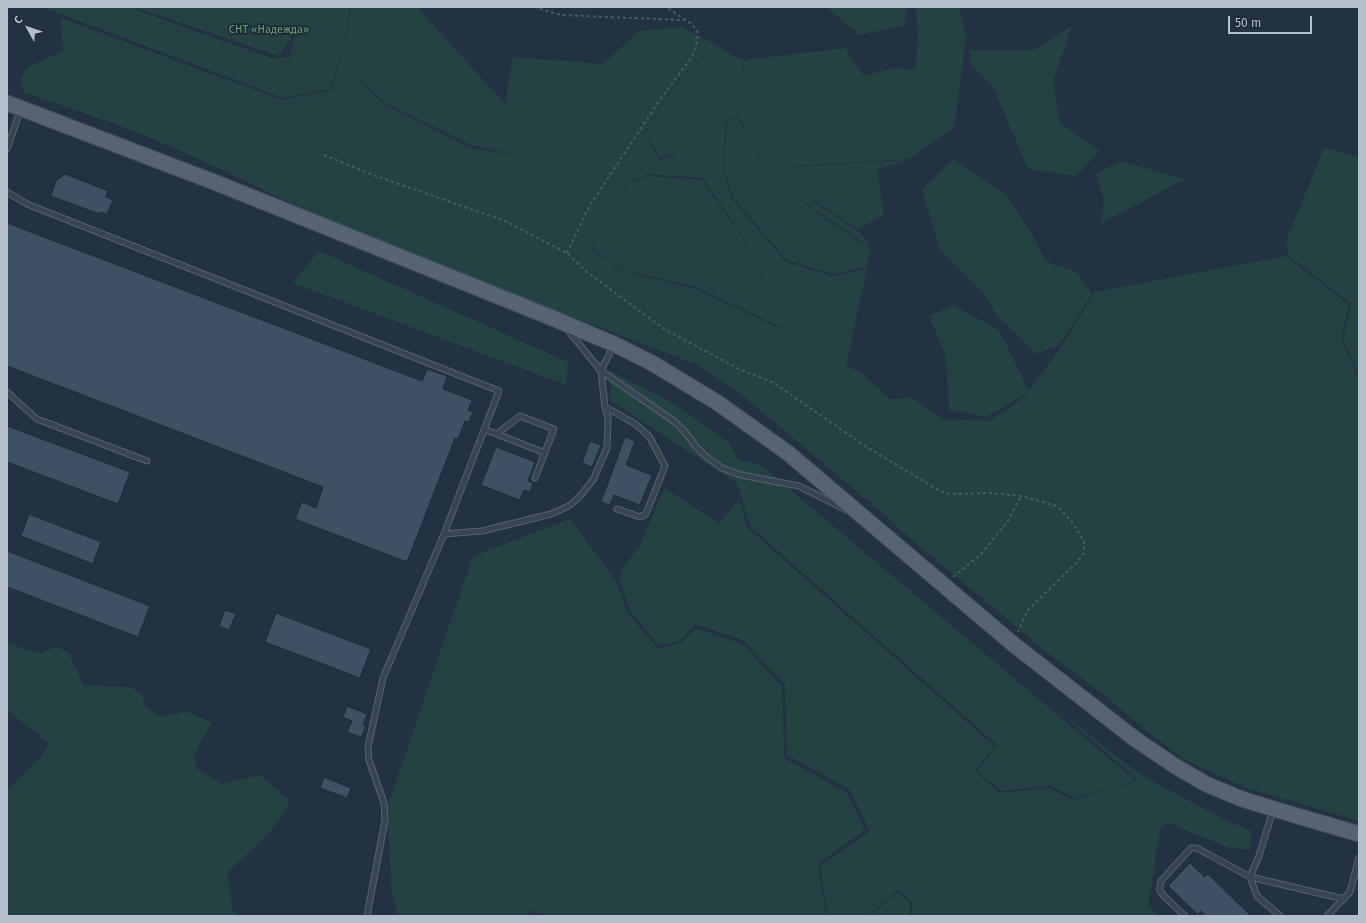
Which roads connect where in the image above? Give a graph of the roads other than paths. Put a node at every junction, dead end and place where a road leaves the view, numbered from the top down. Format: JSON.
{"nodes":[{"id":1,"x":7,"y":102,"type":"edge"},
{"id":2,"x":21,"y":108,"type":"junction"},
{"id":3,"x":7,"y":149,"type":"edge"},
{"id":4,"x":7,"y":192,"type":"edge"},
{"id":5,"x":561,"y":322,"type":"junction"},
{"id":6,"x":614,"y":344,"type":"junction"},
{"id":7,"x":601,"y":370,"type":"junction"},
{"id":8,"x":7,"y":392,"type":"edge"},
{"id":9,"x":605,"y":407,"type":"junction"},
{"id":10,"x":484,"y":429,"type":"junction"},
{"id":11,"x":497,"y":434,"type":"junction"},
{"id":12,"x":545,"y":452,"type":"junction"},
{"id":13,"x":146,"y":461,"type":"dead end"},
{"id":14,"x":535,"y":478,"type":"dead end"},
{"id":15,"x":617,"y":509,"type":"dead end"},
{"id":16,"x":873,"y":526,"type":"junction"},
{"id":17,"x":444,"y":534,"type":"junction"},
{"id":18,"x":1274,"y":809,"type":"junction"},
{"id":19,"x":1359,"y":834,"type":"edge"},
{"id":20,"x":1359,"y":858,"type":"edge"},
{"id":21,"x":1250,"y":877,"type":"junction"},
{"id":22,"x":1344,"y":899,"type":"junction"},
{"id":23,"x":367,"y":916,"type":"edge"},
{"id":24,"x":1185,"y":916,"type":"edge"},
{"id":25,"x":1280,"y":916,"type":"edge"},
{"id":26,"x":1327,"y":916,"type":"edge"}],
"edges":[{"from":1,"to":2,"type":"main road"},
{"from":2,"to":3,"type":"lane"},
{"from":2,"to":5,"type":"main road"},
{"from":4,"to":10,"type":"lane"},
{"from":5,"to":6,"type":"main road"},
{"from":5,"to":7,"type":"lane"},
{"from":6,"to":7,"type":"lane"},
{"from":6,"to":16,"type":"main road"},
{"from":7,"to":9,"type":"lane"},
{"from":7,"to":16,"type":"lane"},
{"from":8,"to":13,"type":"lane"},
{"from":9,"to":15,"type":"lane"},
{"from":9,"to":17,"type":"lane"},
{"from":10,"to":11,"type":"lane"},
{"from":10,"to":17,"type":"lane"},
{"from":11,"to":12,"type":"lane"},
{"from":11,"to":12,"type":"lane"},
{"from":12,"to":14,"type":"lane"},
{"from":16,"to":18,"type":"main road"},
{"from":17,"to":23,"type":"lane"},
{"from":18,"to":19,"type":"main road"},
{"from":18,"to":21,"type":"lane"},
{"from":20,"to":22,"type":"lane"},
{"from":21,"to":22,"type":"lane"},
{"from":21,"to":24,"type":"lane"},
{"from":21,"to":25,"type":"lane"},
{"from":22,"to":26,"type":"lane"}]}
